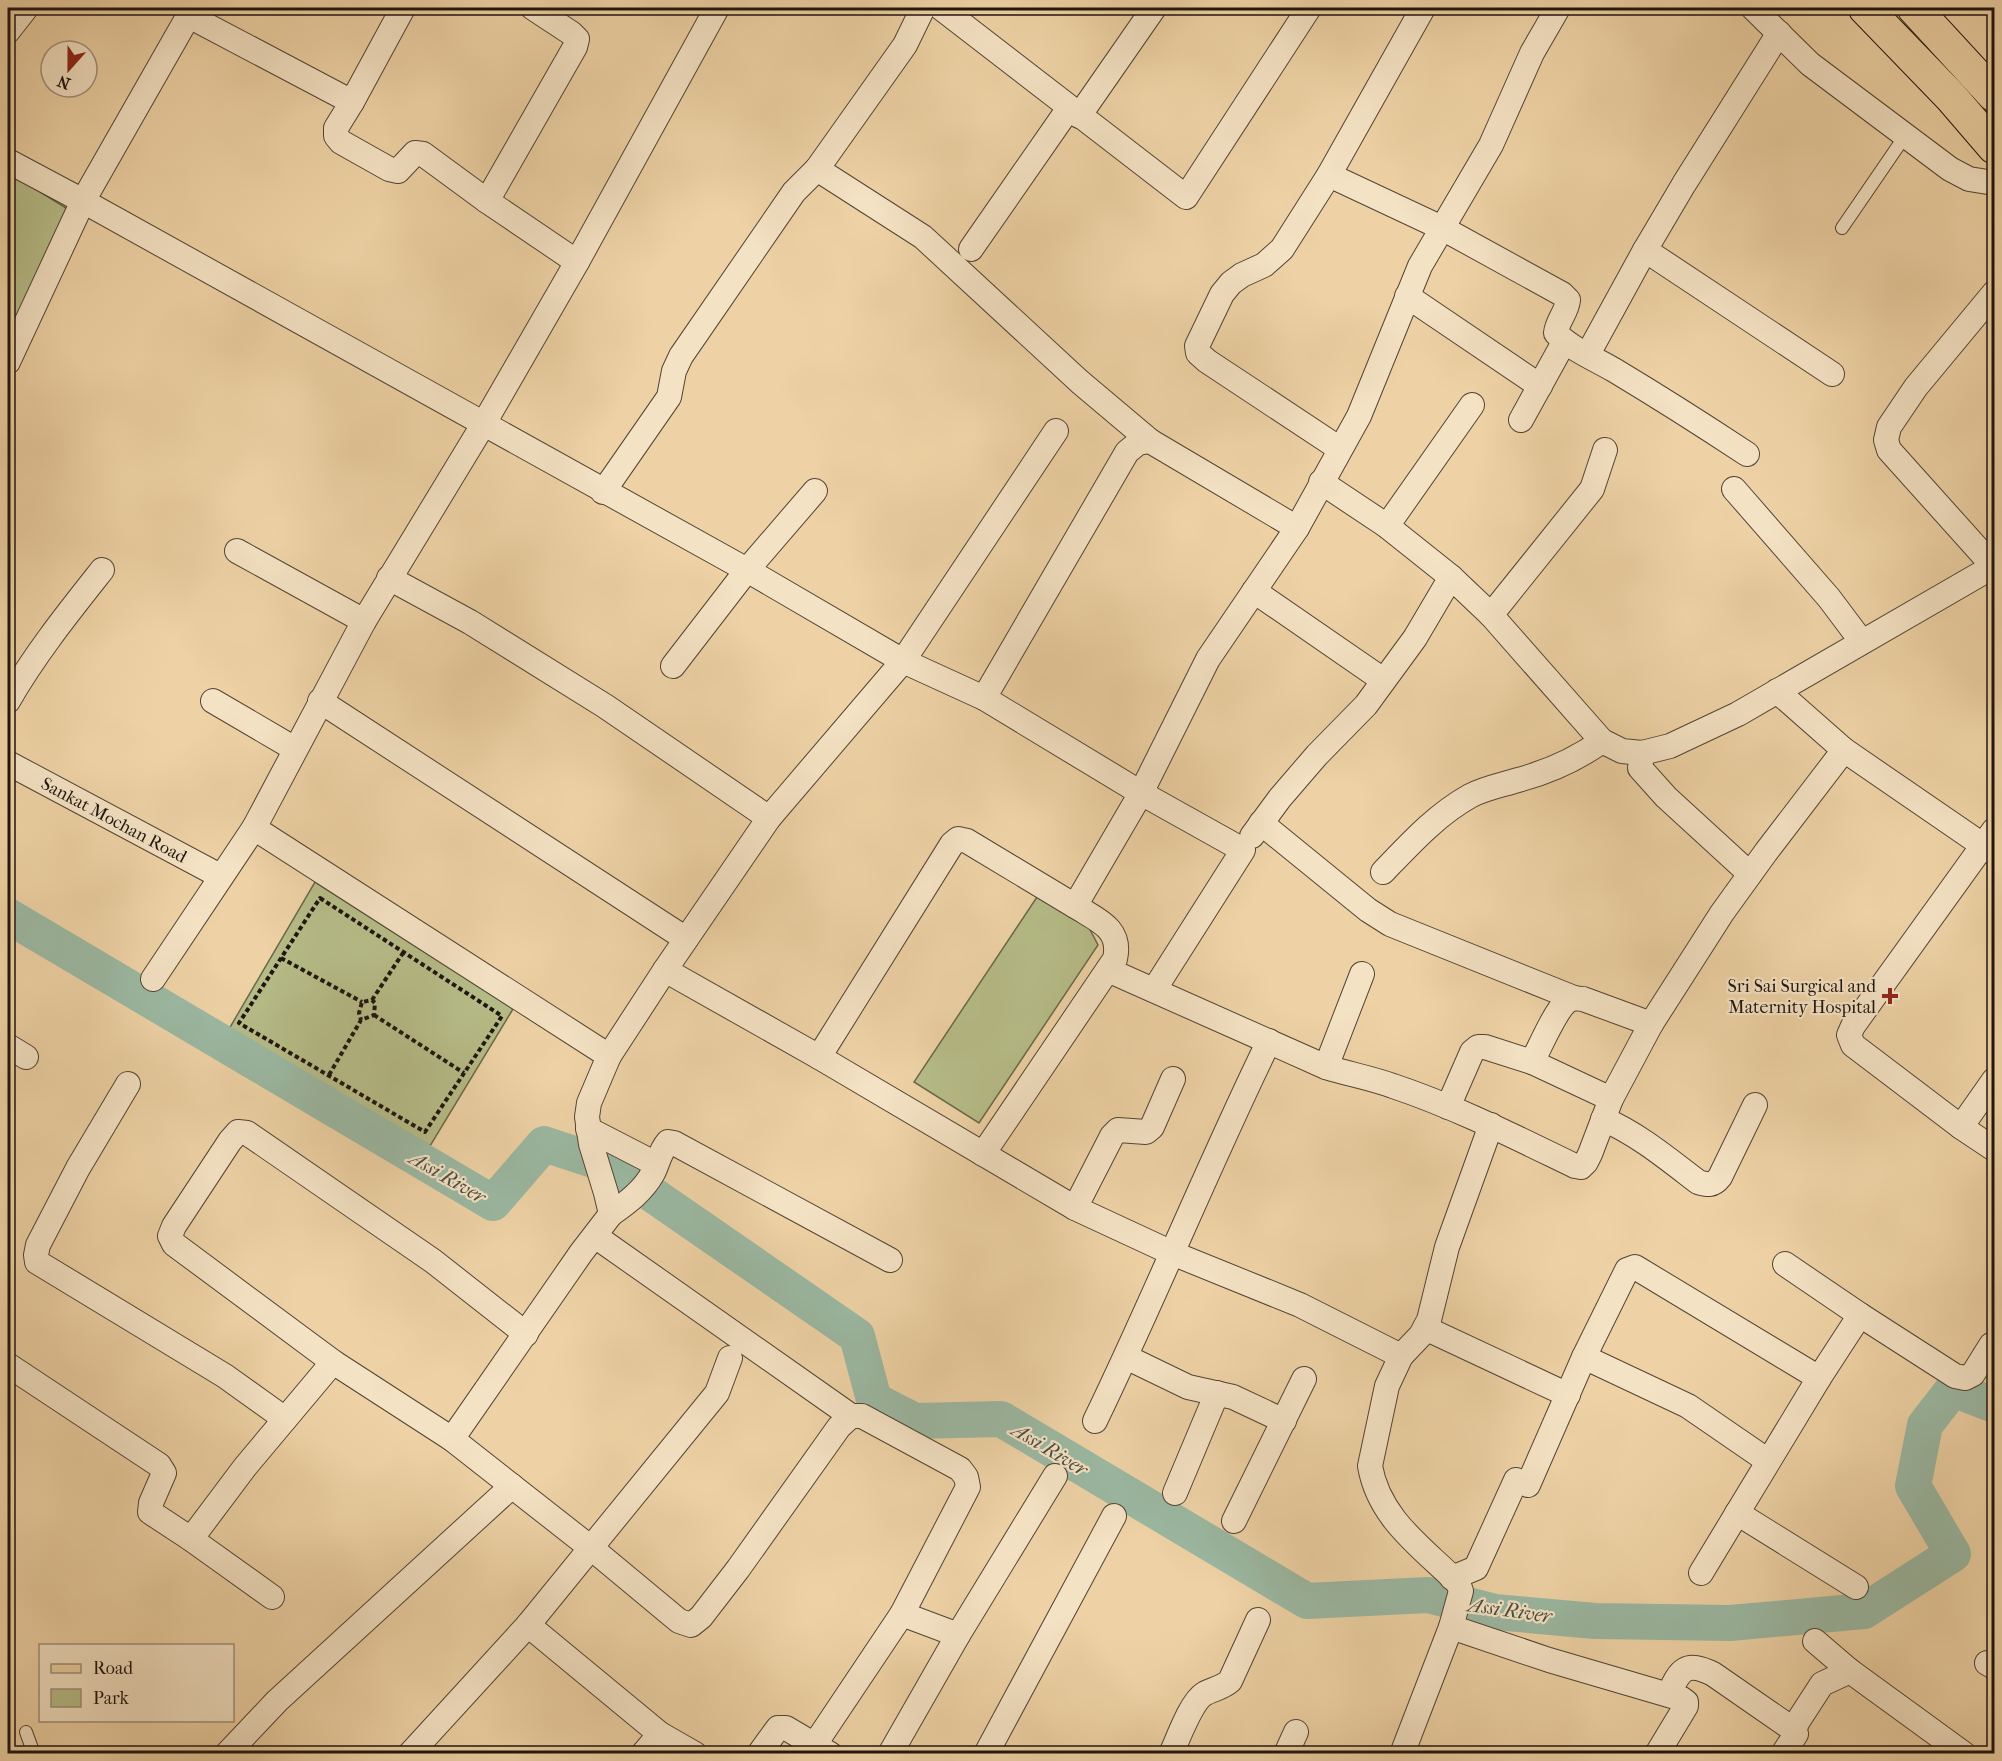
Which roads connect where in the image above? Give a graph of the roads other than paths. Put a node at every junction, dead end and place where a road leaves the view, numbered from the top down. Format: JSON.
{"nodes":[{"id":1,"x":26,"y":8,"type":"edge"},
{"id":2,"x":404,"y":8,"type":"edge"},
{"id":3,"x":533,"y":8,"type":"edge"},
{"id":4,"x":717,"y":8,"type":"edge"},
{"id":5,"x":923,"y":8,"type":"edge"},
{"id":6,"x":941,"y":8,"type":"edge"},
{"id":7,"x":1154,"y":8,"type":"edge"},
{"id":8,"x":1309,"y":8,"type":"edge"},
{"id":9,"x":1423,"y":8,"type":"edge"},
{"id":10,"x":1558,"y":8,"type":"edge"},
{"id":11,"x":1753,"y":8,"type":"edge"},
{"id":12,"x":1865,"y":8,"type":"edge"},
{"id":13,"x":1914,"y":8,"type":"edge"},
{"id":14,"x":191,"y":12,"type":"edge"},
{"id":15,"x":8,"y":31,"type":"edge"},
{"id":16,"x":1779,"y":33,"type":"junction"},
{"id":17,"x":1995,"y":94,"type":"edge"},
{"id":18,"x":352,"y":102,"type":"junction"},
{"id":19,"x":1074,"y":112,"type":"junction"},
{"id":20,"x":1905,"y":136,"type":"junction"},
{"id":21,"x":1995,"y":147,"type":"edge"},
{"id":22,"x":8,"y":161,"type":"edge"},
{"id":23,"x":817,"y":169,"type":"junction"},
{"id":24,"x":1329,"y":175,"type":"junction"},
{"id":25,"x":1995,"y":183,"type":"edge"},
{"id":26,"x":83,"y":201,"type":"junction"},
{"id":27,"x":487,"y":201,"type":"junction"},
{"id":28,"x":1442,"y":228,"type":"junction"},
{"id":29,"x":1842,"y":228,"type":"dead end"},
{"id":30,"x":971,"y":249,"type":"dead end"},
{"id":31,"x":1645,"y":250,"type":"junction"},
{"id":32,"x":577,"y":262,"type":"junction"},
{"id":33,"x":1995,"y":293,"type":"edge"},
{"id":34,"x":1407,"y":296,"type":"junction"},
{"id":35,"x":1564,"y":342,"type":"junction"},
{"id":36,"x":1588,"y":354,"type":"junction"},
{"id":37,"x":8,"y":362,"type":"edge"},
{"id":38,"x":1832,"y":374,"type":"dead end"},
{"id":39,"x":1540,"y":386,"type":"junction"},
{"id":40,"x":1472,"y":405,"type":"dead end"},
{"id":41,"x":1521,"y":420,"type":"dead end"},
{"id":42,"x":483,"y":425,"type":"junction"},
{"id":43,"x":1056,"y":431,"type":"dead end"},
{"id":44,"x":1150,"y":441,"type":"junction"},
{"id":45,"x":1340,"y":449,"type":"junction"},
{"id":46,"x":1605,"y":450,"type":"dead end"},
{"id":47,"x":1747,"y":454,"type":"dead end"},
{"id":48,"x":1321,"y":482,"type":"junction"},
{"id":49,"x":1734,"y":489,"type":"dead end"},
{"id":50,"x":815,"y":491,"type":"dead end"},
{"id":51,"x":603,"y":492,"type":"junction"},
{"id":52,"x":1386,"y":526,"type":"junction"},
{"id":53,"x":1297,"y":528,"type":"junction"},
{"id":54,"x":237,"y":551,"type":"dead end"},
{"id":55,"x":1994,"y":567,"type":"edge"},
{"id":56,"x":102,"y":570,"type":"dead end"},
{"id":57,"x":747,"y":570,"type":"junction"},
{"id":58,"x":389,"y":578,"type":"junction"},
{"id":59,"x":1451,"y":578,"type":"junction"},
{"id":60,"x":1254,"y":591,"type":"junction"},
{"id":61,"x":1491,"y":615,"type":"junction"},
{"id":62,"x":364,"y":621,"type":"junction"},
{"id":63,"x":1862,"y":642,"type":"junction"},
{"id":64,"x":903,"y":661,"type":"junction"},
{"id":65,"x":673,"y":666,"type":"dead end"},
{"id":66,"x":1383,"y":680,"type":"junction"},
{"id":67,"x":1777,"y":691,"type":"junction"},
{"id":68,"x":984,"y":698,"type":"junction"},
{"id":69,"x":320,"y":700,"type":"junction"},
{"id":70,"x":8,"y":701,"type":"edge"},
{"id":71,"x":213,"y":701,"type":"dead end"},
{"id":72,"x":1602,"y":741,"type":"junction"},
{"id":73,"x":295,"y":749,"type":"junction"},
{"id":74,"x":1844,"y":750,"type":"junction"},
{"id":75,"x":1642,"y":753,"type":"junction"},
{"id":76,"x":8,"y":764,"type":"edge"},
{"id":77,"x":1141,"y":793,"type":"junction"},
{"id":78,"x":769,"y":818,"type":"junction"},
{"id":79,"x":1261,"y":824,"type":"junction"},
{"id":80,"x":254,"y":828,"type":"junction"},
{"id":81,"x":1991,"y":843,"type":"edge"},
{"id":82,"x":1243,"y":850,"type":"junction"},
{"id":83,"x":1383,"y":872,"type":"dead end"},
{"id":84,"x":1750,"y":874,"type":"junction"},
{"id":85,"x":220,"y":876,"type":"junction"},
{"id":86,"x":1075,"y":906,"type":"junction"},
{"id":87,"x":686,"y":939,"type":"junction"},
{"id":88,"x":665,"y":969,"type":"junction"},
{"id":89,"x":1108,"y":970,"type":"junction"},
{"id":90,"x":1362,"y":974,"type":"dead end"},
{"id":91,"x":153,"y":979,"type":"dead end"},
{"id":92,"x":1154,"y":990,"type":"junction"},
{"id":93,"x":1574,"y":998,"type":"junction"},
{"id":94,"x":1651,"y":1024,"type":"junction"},
{"id":95,"x":1269,"y":1041,"type":"junction"},
{"id":96,"x":609,"y":1056,"type":"junction"},
{"id":97,"x":819,"y":1057,"type":"junction"},
{"id":98,"x":1532,"y":1062,"type":"junction"},
{"id":99,"x":1326,"y":1067,"type":"junction"},
{"id":100,"x":1173,"y":1079,"type":"dead end"},
{"id":101,"x":1995,"y":1080,"type":"edge"},
{"id":102,"x":128,"y":1084,"type":"dead end"},
{"id":103,"x":1755,"y":1105,"type":"dead end"},
{"id":104,"x":1448,"y":1107,"type":"junction"},
{"id":105,"x":1607,"y":1109,"type":"junction"},
{"id":106,"x":1491,"y":1125,"type":"junction"},
{"id":107,"x":1961,"y":1126,"type":"junction"},
{"id":108,"x":589,"y":1137,"type":"junction"},
{"id":109,"x":1995,"y":1149,"type":"edge"},
{"id":110,"x":983,"y":1154,"type":"junction"},
{"id":111,"x":654,"y":1169,"type":"junction"},
{"id":112,"x":609,"y":1204,"type":"junction"},
{"id":113,"x":1075,"y":1208,"type":"junction"},
{"id":114,"x":595,"y":1236,"type":"junction"},
{"id":115,"x":1172,"y":1253,"type":"junction"},
{"id":116,"x":890,"y":1260,"type":"dead end"},
{"id":117,"x":1785,"y":1264,"type":"dead end"},
{"id":118,"x":1860,"y":1315,"type":"junction"},
{"id":119,"x":1425,"y":1328,"type":"junction"},
{"id":120,"x":526,"y":1334,"type":"junction"},
{"id":121,"x":1995,"y":1345,"type":"edge"},
{"id":122,"x":1401,"y":1356,"type":"junction"},
{"id":123,"x":1126,"y":1357,"type":"junction"},
{"id":124,"x":1584,"y":1357,"type":"junction"},
{"id":125,"x":730,"y":1358,"type":"dead end"},
{"id":126,"x":333,"y":1362,"type":"junction"},
{"id":127,"x":8,"y":1365,"type":"edge"},
{"id":128,"x":1819,"y":1378,"type":"junction"},
{"id":129,"x":1304,"y":1379,"type":"dead end"},
{"id":130,"x":1217,"y":1393,"type":"junction"},
{"id":131,"x":1568,"y":1395,"type":"junction"},
{"id":132,"x":851,"y":1416,"type":"junction"},
{"id":133,"x":285,"y":1419,"type":"junction"},
{"id":134,"x":1095,"y":1421,"type":"dead end"},
{"id":135,"x":1284,"y":1421,"type":"junction"},
{"id":136,"x":452,"y":1439,"type":"junction"},
{"id":137,"x":1768,"y":1461,"type":"junction"},
{"id":138,"x":1055,"y":1476,"type":"dead end"},
{"id":139,"x":512,"y":1486,"type":"junction"},
{"id":140,"x":1174,"y":1493,"type":"dead end"},
{"id":141,"x":1737,"y":1513,"type":"junction"},
{"id":142,"x":1114,"y":1516,"type":"dead end"},
{"id":143,"x":1234,"y":1521,"type":"dead end"},
{"id":144,"x":191,"y":1539,"type":"junction"},
{"id":145,"x":590,"y":1547,"type":"junction"},
{"id":146,"x":1701,"y":1573,"type":"dead end"},
{"id":147,"x":1457,"y":1584,"type":"junction"},
{"id":148,"x":1856,"y":1587,"type":"dead end"},
{"id":149,"x":272,"y":1597,"type":"dead end"},
{"id":150,"x":902,"y":1614,"type":"junction"},
{"id":151,"x":1258,"y":1620,"type":"dead end"},
{"id":152,"x":1453,"y":1622,"type":"junction"},
{"id":153,"x":528,"y":1625,"type":"junction"},
{"id":154,"x":958,"y":1635,"type":"junction"},
{"id":155,"x":1815,"y":1641,"type":"dead end"},
{"id":156,"x":1850,"y":1671,"type":"junction"},
{"id":157,"x":1669,"y":1694,"type":"junction"},
{"id":158,"x":1794,"y":1730,"type":"junction"},
{"id":159,"x":26,"y":1731,"type":"dead end"},
{"id":160,"x":660,"y":1734,"type":"junction"},
{"id":161,"x":822,"y":1749,"type":"edge"},
{"id":162,"x":34,"y":1754,"type":"edge"},
{"id":163,"x":227,"y":1754,"type":"edge"},
{"id":164,"x":410,"y":1754,"type":"edge"},
{"id":165,"x":643,"y":1754,"type":"edge"},
{"id":166,"x":694,"y":1754,"type":"edge"},
{"id":167,"x":759,"y":1754,"type":"edge"},
{"id":168,"x":890,"y":1754,"type":"edge"},
{"id":169,"x":986,"y":1754,"type":"edge"},
{"id":170,"x":1171,"y":1754,"type":"edge"},
{"id":171,"x":1402,"y":1754,"type":"edge"},
{"id":172,"x":1656,"y":1754,"type":"edge"},
{"id":173,"x":1783,"y":1754,"type":"edge"},
{"id":174,"x":1964,"y":1754,"type":"edge"}],
"edges":[{"from":1,"to":15,"type":"street"},
{"from":2,"to":18,"type":"street"},
{"from":3,"to":27,"type":"street"},
{"from":4,"to":32,"type":"street"},
{"from":5,"to":23,"type":"street"},
{"from":6,"to":19,"type":"street"},
{"from":7,"to":19,"type":"street"},
{"from":8,"to":19,"type":"street"},
{"from":9,"to":24,"type":"street"},
{"from":10,"to":28,"type":"street"},
{"from":11,"to":16,"type":"street"},
{"from":12,"to":21,"type":"main road"},
{"from":13,"to":17,"type":"main road"},
{"from":14,"to":18,"type":"street"},
{"from":14,"to":26,"type":"street"},
{"from":16,"to":20,"type":"street"},
{"from":16,"to":31,"type":"street"},
{"from":18,"to":27,"type":"street"},
{"from":19,"to":30,"type":"street"},
{"from":20,"to":25,"type":"street"},
{"from":20,"to":29,"type":"lane"},
{"from":22,"to":26,"type":"street"},
{"from":23,"to":44,"type":"street"},
{"from":23,"to":51,"type":"street"},
{"from":24,"to":28,"type":"street"},
{"from":24,"to":45,"type":"street"},
{"from":26,"to":37,"type":"street"},
{"from":26,"to":42,"type":"street"},
{"from":27,"to":32,"type":"street"},
{"from":28,"to":34,"type":"street"},
{"from":28,"to":35,"type":"street"},
{"from":31,"to":36,"type":"street"},
{"from":31,"to":38,"type":"street"},
{"from":32,"to":42,"type":"street"},
{"from":33,"to":55,"type":"street"},
{"from":34,"to":39,"type":"street"},
{"from":34,"to":45,"type":"street"},
{"from":35,"to":36,"type":"street"},
{"from":35,"to":39,"type":"street"},
{"from":36,"to":47,"type":"street"},
{"from":39,"to":41,"type":"street"},
{"from":40,"to":52,"type":"street"},
{"from":42,"to":51,"type":"street"},
{"from":42,"to":58,"type":"street"},
{"from":43,"to":64,"type":"street"},
{"from":44,"to":53,"type":"street"},
{"from":44,"to":68,"type":"street"},
{"from":45,"to":48,"type":"street"},
{"from":46,"to":61,"type":"street"},
{"from":48,"to":52,"type":"street"},
{"from":48,"to":53,"type":"street"},
{"from":49,"to":63,"type":"street"},
{"from":50,"to":57,"type":"street"},
{"from":51,"to":57,"type":"street"},
{"from":52,"to":59,"type":"street"},
{"from":53,"to":60,"type":"street"},
{"from":54,"to":62,"type":"street"},
{"from":55,"to":63,"type":"street"},
{"from":56,"to":70,"type":"street"},
{"from":57,"to":64,"type":"street"},
{"from":57,"to":65,"type":"street"},
{"from":58,"to":62,"type":"street"},
{"from":58,"to":78,"type":"street"},
{"from":59,"to":61,"type":"street"},
{"from":59,"to":66,"type":"street"},
{"from":60,"to":66,"type":"street"},
{"from":60,"to":77,"type":"street"},
{"from":61,"to":72,"type":"street"},
{"from":62,"to":69,"type":"street"},
{"from":63,"to":67,"type":"street"},
{"from":64,"to":68,"type":"street"},
{"from":64,"to":78,"type":"street"},
{"from":66,"to":79,"type":"street"},
{"from":67,"to":74,"type":"street"},
{"from":67,"to":75,"type":"street"},
{"from":68,"to":77,"type":"street"},
{"from":69,"to":73,"type":"street"},
{"from":69,"to":87,"type":"street"},
{"from":71,"to":73,"type":"street"},
{"from":72,"to":75,"type":"street"},
{"from":72,"to":83,"type":"street"},
{"from":73,"to":80,"type":"street"},
{"from":74,"to":81,"type":"street"},
{"from":74,"to":84,"type":"street"},
{"from":75,"to":84,"type":"street"},
{"from":76,"to":85,"type":"street","name":"Sankat Mochan Road"},
{"from":77,"to":82,"type":"street"},
{"from":77,"to":86,"type":"street"},
{"from":78,"to":87,"type":"street"},
{"from":79,"to":82,"type":"street"},
{"from":79,"to":93,"type":"street"},
{"from":80,"to":85,"type":"street"},
{"from":80,"to":96,"type":"street"},
{"from":81,"to":107,"type":"street"},
{"from":82,"to":92,"type":"street"},
{"from":84,"to":94,"type":"street"},
{"from":85,"to":91,"type":"street"},
{"from":86,"to":89,"type":"street"},
{"from":86,"to":97,"type":"street"},
{"from":87,"to":88,"type":"street"},
{"from":88,"to":96,"type":"street"},
{"from":88,"to":97,"type":"street"},
{"from":89,"to":92,"type":"street"},
{"from":89,"to":110,"type":"street"},
{"from":90,"to":99,"type":"street"},
{"from":92,"to":95,"type":"street"},
{"from":93,"to":94,"type":"street"},
{"from":93,"to":98,"type":"street"},
{"from":94,"to":105,"type":"street"},
{"from":95,"to":99,"type":"street"},
{"from":95,"to":115,"type":"street"},
{"from":96,"to":108,"type":"street"},
{"from":97,"to":110,"type":"street"},
{"from":98,"to":104,"type":"street"},
{"from":98,"to":105,"type":"street"},
{"from":99,"to":104,"type":"street"},
{"from":100,"to":113,"type":"street"},
{"from":101,"to":107,"type":"street"},
{"from":102,"to":133,"type":"street"},
{"from":103,"to":105,"type":"street"},
{"from":104,"to":106,"type":"street"},
{"from":105,"to":106,"type":"street"},
{"from":106,"to":119,"type":"street"},
{"from":107,"to":109,"type":"street"},
{"from":108,"to":111,"type":"street"},
{"from":108,"to":112,"type":"street"},
{"from":110,"to":113,"type":"street"},
{"from":111,"to":112,"type":"street"},
{"from":111,"to":116,"type":"street"},
{"from":112,"to":114,"type":"street"},
{"from":113,"to":115,"type":"street"},
{"from":114,"to":120,"type":"street"},
{"from":114,"to":132,"type":"street"},
{"from":115,"to":122,"type":"street"},
{"from":115,"to":123,"type":"street"},
{"from":117,"to":118,"type":"street"},
{"from":118,"to":121,"type":"street"},
{"from":118,"to":128,"type":"street"},
{"from":119,"to":122,"type":"street"},
{"from":119,"to":131,"type":"street"},
{"from":120,"to":126,"type":"street"},
{"from":120,"to":136,"type":"street"},
{"from":122,"to":147,"type":"street"},
{"from":123,"to":130,"type":"street"},
{"from":123,"to":134,"type":"street"},
{"from":124,"to":128,"type":"street"},
{"from":124,"to":131,"type":"street"},
{"from":124,"to":137,"type":"street"},
{"from":125,"to":145,"type":"street"},
{"from":126,"to":133,"type":"street"},
{"from":126,"to":136,"type":"street"},
{"from":127,"to":144,"type":"street"},
{"from":128,"to":137,"type":"street"},
{"from":129,"to":135,"type":"street"},
{"from":130,"to":135,"type":"street"},
{"from":130,"to":140,"type":"street"},
{"from":131,"to":147,"type":"street"},
{"from":132,"to":145,"type":"street"},
{"from":132,"to":150,"type":"street"},
{"from":133,"to":144,"type":"street"},
{"from":135,"to":143,"type":"street"},
{"from":136,"to":139,"type":"street"},
{"from":137,"to":141,"type":"street"},
{"from":138,"to":154,"type":"street"},
{"from":139,"to":145,"type":"street"},
{"from":139,"to":163,"type":"street"},
{"from":141,"to":146,"type":"street"},
{"from":141,"to":148,"type":"street"},
{"from":142,"to":169,"type":"street"},
{"from":144,"to":149,"type":"street"},
{"from":145,"to":153,"type":"street"},
{"from":147,"to":152,"type":"street"},
{"from":150,"to":154,"type":"street"},
{"from":150,"to":161,"type":"street"},
{"from":151,"to":170,"type":"street"},
{"from":152,"to":157,"type":"street"},
{"from":152,"to":171,"type":"street"},
{"from":153,"to":160,"type":"street"},
{"from":153,"to":164,"type":"street"},
{"from":154,"to":168,"type":"street"},
{"from":155,"to":156,"type":"street"},
{"from":156,"to":158,"type":"street"},
{"from":156,"to":174,"type":"street"},
{"from":157,"to":158,"type":"street"},
{"from":157,"to":172,"type":"street"},
{"from":158,"to":173,"type":"street"},
{"from":159,"to":162,"type":"lane"},
{"from":160,"to":165,"type":"street"},
{"from":160,"to":166,"type":"street"},
{"from":161,"to":167,"type":"street"}]}
